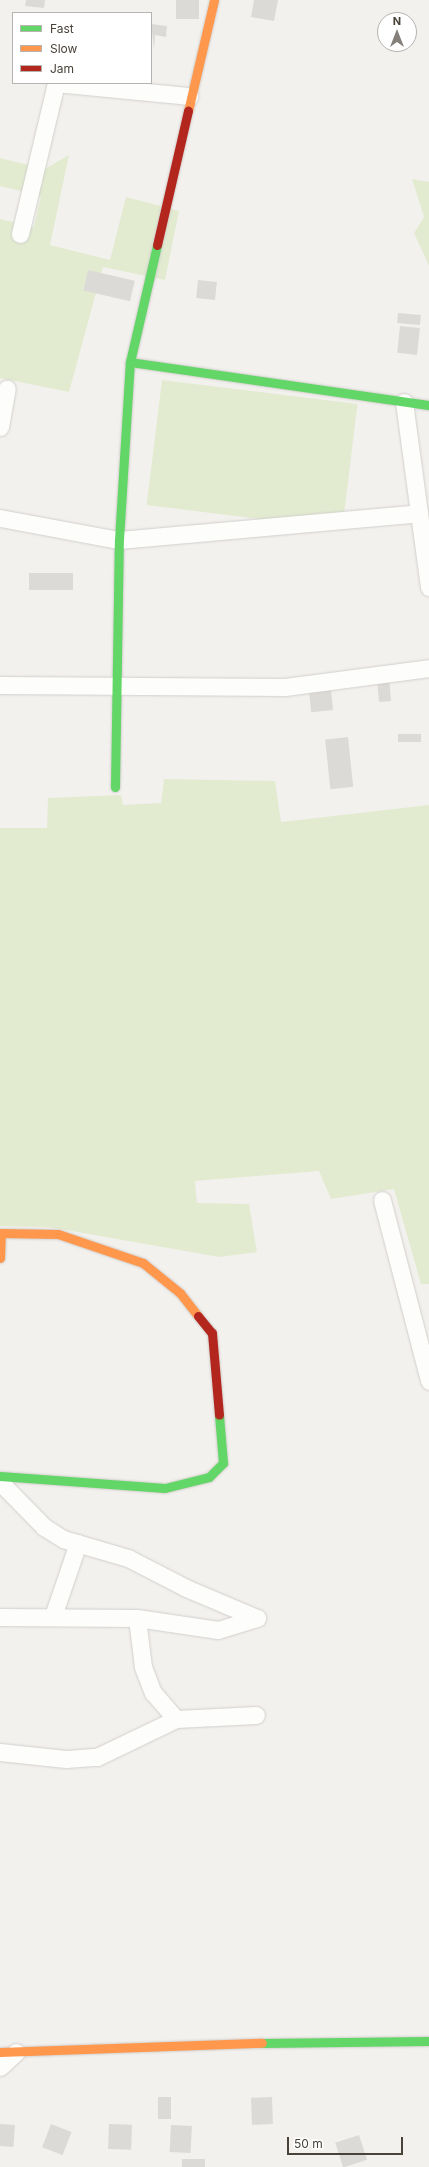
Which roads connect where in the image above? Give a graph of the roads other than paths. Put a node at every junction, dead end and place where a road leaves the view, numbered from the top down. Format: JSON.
{"nodes":[{"id":1,"x":214,"y":0,"type":"edge"},
{"id":2,"x":56,"y":84,"type":"edge"},
{"id":3,"x":66,"y":84,"type":"edge"},
{"id":4,"x":190,"y":96,"type":"junction"},
{"id":5,"x":20,"y":234,"type":"dead end"},
{"id":6,"x":130,"y":362,"type":"junction"},
{"id":7,"x":7,"y":389,"type":"dead end"},
{"id":8,"x":404,"y":402,"type":"junction"},
{"id":9,"x":429,"y":405,"type":"edge"},
{"id":10,"x":0,"y":427,"type":"edge"},
{"id":11,"x":419,"y":513,"type":"junction"},
{"id":12,"x":0,"y":518,"type":"edge"},
{"id":13,"x":119,"y":540,"type":"junction"},
{"id":14,"x":429,"y":588,"type":"edge"},
{"id":15,"x":429,"y":668,"type":"edge"},
{"id":16,"x":0,"y":685,"type":"edge"},
{"id":17,"x":117,"y":686,"type":"junction"},
{"id":18,"x":115,"y":787,"type":"dead end"},
{"id":19,"x":382,"y":1200,"type":"dead end"},
{"id":20,"x":0,"y":1258,"type":"edge"},
{"id":21,"x":429,"y":1381,"type":"edge"},
{"id":22,"x":0,"y":1476,"type":"edge"},
{"id":23,"x":0,"y":1482,"type":"edge"},
{"id":24,"x":78,"y":1543,"type":"junction"},
{"id":25,"x":53,"y":1616,"type":"junction"},
{"id":26,"x":0,"y":1617,"type":"edge"},
{"id":27,"x":137,"y":1618,"type":"junction"},
{"id":28,"x":256,"y":1715,"type":"dead end"},
{"id":29,"x":176,"y":1719,"type":"junction"},
{"id":30,"x":0,"y":1752,"type":"edge"},
{"id":31,"x":429,"y":2042,"type":"edge"},
{"id":32,"x":8,"y":2052,"type":"edge"},
{"id":33,"x":0,"y":2067,"type":"edge"}],
"edges":[{"from":1,"to":4,"type":"street"},
{"from":2,"to":5,"type":"street"},
{"from":3,"to":4,"type":"street"},
{"from":4,"to":6,"type":"street"},
{"from":6,"to":8,"type":"street"},
{"from":6,"to":13,"type":"street"},
{"from":7,"to":10,"type":"street"},
{"from":8,"to":9,"type":"street"},
{"from":8,"to":11,"type":"street"},
{"from":11,"to":13,"type":"street"},
{"from":11,"to":14,"type":"street"},
{"from":12,"to":13,"type":"street"},
{"from":13,"to":17,"type":"street"},
{"from":15,"to":17,"type":"street"},
{"from":16,"to":17,"type":"street"},
{"from":17,"to":18,"type":"street"},
{"from":19,"to":21,"type":"street"},
{"from":20,"to":22,"type":"street"},
{"from":23,"to":24,"type":"street"},
{"from":24,"to":25,"type":"street"},
{"from":24,"to":27,"type":"street"},
{"from":25,"to":26,"type":"street"},
{"from":25,"to":27,"type":"street"},
{"from":27,"to":29,"type":"street"},
{"from":28,"to":29,"type":"street"},
{"from":29,"to":30,"type":"street"},
{"from":31,"to":32,"type":"street"},
{"from":32,"to":33,"type":"street"}]}
